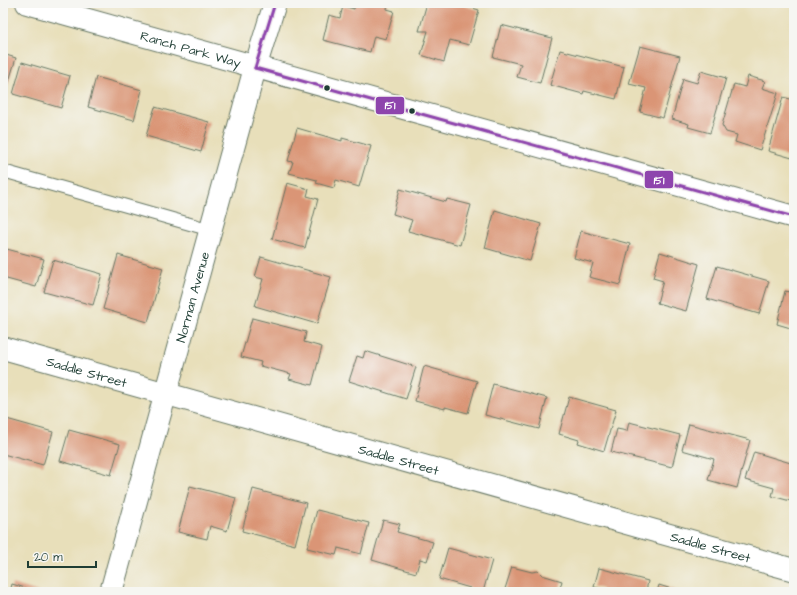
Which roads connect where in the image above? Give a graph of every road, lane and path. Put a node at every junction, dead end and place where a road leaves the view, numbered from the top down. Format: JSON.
{"nodes":[{"id":1,"x":27,"y":3,"type":"edge"},
{"id":2,"x":275,"y":3,"type":"edge"},
{"id":3,"x":256,"y":68,"type":"junction"},
{"id":4,"x":3,"y":171,"type":"edge"},
{"id":5,"x":794,"y":218,"type":"edge"},
{"id":6,"x":211,"y":230,"type":"junction"},
{"id":7,"x":3,"y":348,"type":"edge"},
{"id":8,"x":166,"y":394,"type":"junction"},
{"id":9,"x":794,"y":570,"type":"edge"},
{"id":10,"x":111,"y":592,"type":"edge"}],
"edges":[{"from":1,"to":3,"type":"street","name":"Ranch Park Way"},
{"from":2,"to":3,"type":"street","name":"Norman Avenue"},
{"from":3,"to":5,"type":"street","name":"Ranch Park Way"},
{"from":3,"to":6,"type":"street","name":"Norman Avenue"},
{"from":4,"to":6,"type":"lane"},
{"from":6,"to":8,"type":"street","name":"Norman Avenue"},
{"from":7,"to":8,"type":"street","name":"Saddle Street"},
{"from":8,"to":9,"type":"street","name":"Saddle Street"},
{"from":8,"to":10,"type":"street","name":"Norman Avenue"}]}
